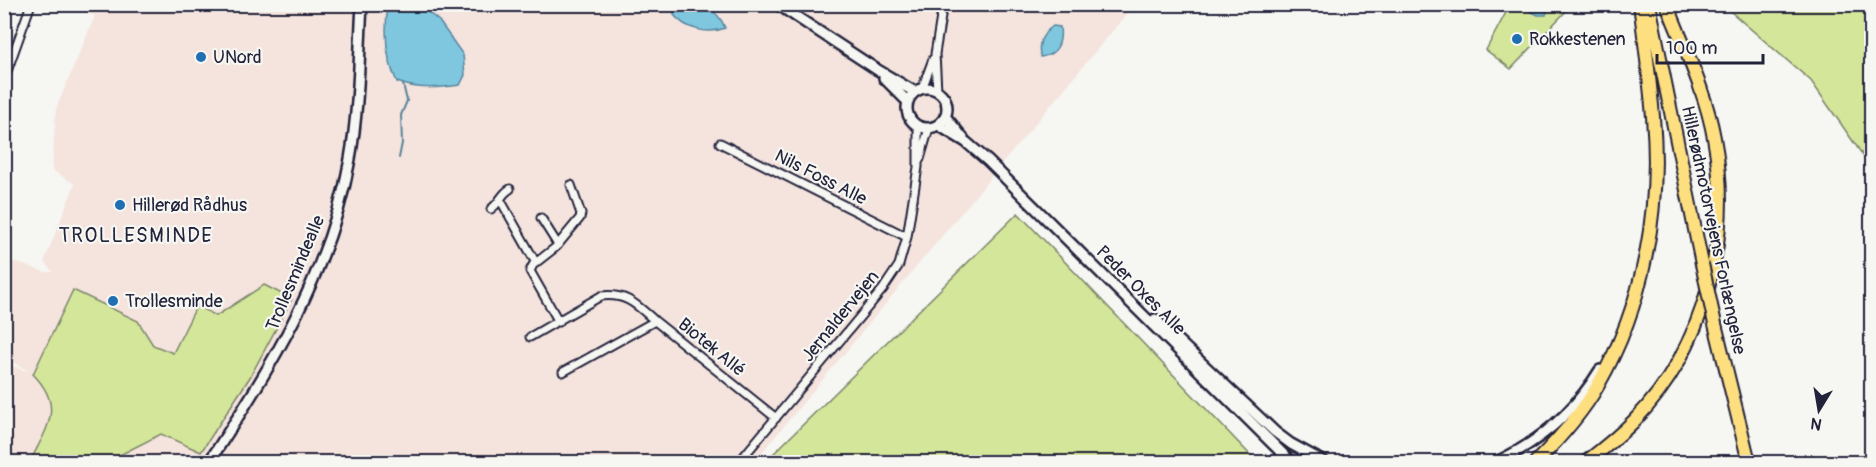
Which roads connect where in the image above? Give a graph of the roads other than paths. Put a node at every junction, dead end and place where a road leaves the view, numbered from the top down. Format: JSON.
{"nodes":[{"id":1,"x":31,"y":4,"type":"edge"},
{"id":2,"x":362,"y":4,"type":"edge"},
{"id":3,"x":777,"y":4,"type":"edge"},
{"id":4,"x":943,"y":4,"type":"edge"},
{"id":5,"x":1640,"y":4,"type":"edge"},
{"id":6,"x":1649,"y":4,"type":"edge"},
{"id":7,"x":1667,"y":4,"type":"edge"},
{"id":8,"x":935,"y":54,"type":"junction"},
{"id":9,"x":876,"y":69,"type":"junction"},
{"id":10,"x":4,"y":80,"type":"edge"},
{"id":11,"x":919,"y":90,"type":"junction"},
{"id":12,"x":937,"y":90,"type":"junction"},
{"id":13,"x":908,"y":102,"type":"junction"},
{"id":14,"x":945,"y":116,"type":"junction"},
{"id":15,"x":918,"y":126,"type":"junction"},
{"id":16,"x":933,"y":127,"type":"junction"},
{"id":17,"x":966,"y":142,"type":"junction"},
{"id":18,"x":720,"y":143,"type":"dead end"},
{"id":19,"x":918,"y":167,"type":"junction"},
{"id":20,"x":571,"y":185,"type":"dead end"},
{"id":21,"x":510,"y":189,"type":"dead end"},
{"id":22,"x":1653,"y":197,"type":"junction"},
{"id":23,"x":501,"y":201,"type":"junction"},
{"id":24,"x":491,"y":209,"type":"dead end"},
{"id":25,"x":541,"y":218,"type":"dead end"},
{"id":26,"x":907,"y":237,"type":"junction"},
{"id":27,"x":558,"y":245,"type":"junction"},
{"id":28,"x":536,"y":262,"type":"junction"},
{"id":29,"x":1116,"y":288,"type":"junction"},
{"id":30,"x":655,"y":321,"type":"junction"},
{"id":31,"x":559,"y":322,"type":"junction"},
{"id":32,"x":530,"y":337,"type":"dead end"},
{"id":33,"x":562,"y":372,"type":"dead end"},
{"id":34,"x":776,"y":418,"type":"junction"},
{"id":35,"x":209,"y":462,"type":"edge"},
{"id":36,"x":738,"y":462,"type":"edge"},
{"id":37,"x":1291,"y":462,"type":"edge"},
{"id":38,"x":1324,"y":462,"type":"edge"},
{"id":39,"x":1496,"y":462,"type":"edge"},
{"id":40,"x":1536,"y":462,"type":"edge"},
{"id":41,"x":1586,"y":462,"type":"edge"},
{"id":42,"x":1749,"y":462,"type":"edge"}],
"edges":[{"from":1,"to":10,"type":"street"},
{"from":2,"to":35,"type":"street","name":"Trollesmindealle"},
{"from":3,"to":9,"type":"street"},
{"from":4,"to":8,"type":"street"},
{"from":5,"to":22,"type":"highway"},
{"from":6,"to":42,"type":"highway","name":"Hillerødmotorvejens Forlængelse","bridge":true},
{"from":7,"to":41,"type":"highway"},
{"from":8,"to":11,"type":"street"},
{"from":8,"to":12,"type":"street"},
{"from":9,"to":11,"type":"street"},
{"from":9,"to":13,"type":"street"},
{"from":11,"to":12,"type":"street"},
{"from":11,"to":13,"type":"street"},
{"from":12,"to":14,"type":"street"},
{"from":13,"to":15,"type":"street"},
{"from":14,"to":16,"type":"street"},
{"from":14,"to":17,"type":"street","name":"Peder Oxes Alle"},
{"from":15,"to":16,"type":"street"},
{"from":15,"to":19,"type":"street","name":"Jernaldervejen"},
{"from":16,"to":17,"type":"street","name":"Peder Oxes Alle"},
{"from":16,"to":19,"type":"street","name":"Jernaldervejen"},
{"from":17,"to":29,"type":"street","name":"Peder Oxes Alle"},
{"from":18,"to":26,"type":"street","name":"Nils Foss Alle"},
{"from":19,"to":26,"type":"street","name":"Jernaldervejen"},
{"from":20,"to":27,"type":"street"},
{"from":21,"to":23,"type":"street"},
{"from":22,"to":39,"type":"street"},
{"from":22,"to":40,"type":"highway"},
{"from":23,"to":24,"type":"street"},
{"from":23,"to":28,"type":"street"},
{"from":25,"to":27,"type":"street"},
{"from":26,"to":34,"type":"street","name":"Jernaldervejen"},
{"from":27,"to":28,"type":"street"},
{"from":28,"to":31,"type":"street"},
{"from":29,"to":37,"type":"street","name":"Peder Oxes Alle"},
{"from":29,"to":38,"type":"street"},
{"from":30,"to":31,"type":"street"},
{"from":30,"to":33,"type":"street","name":"Biotek Allé"},
{"from":30,"to":34,"type":"street","name":"Biotek Allé"},
{"from":31,"to":32,"type":"street"},
{"from":34,"to":36,"type":"street","name":"Jernaldervejen"}]}
